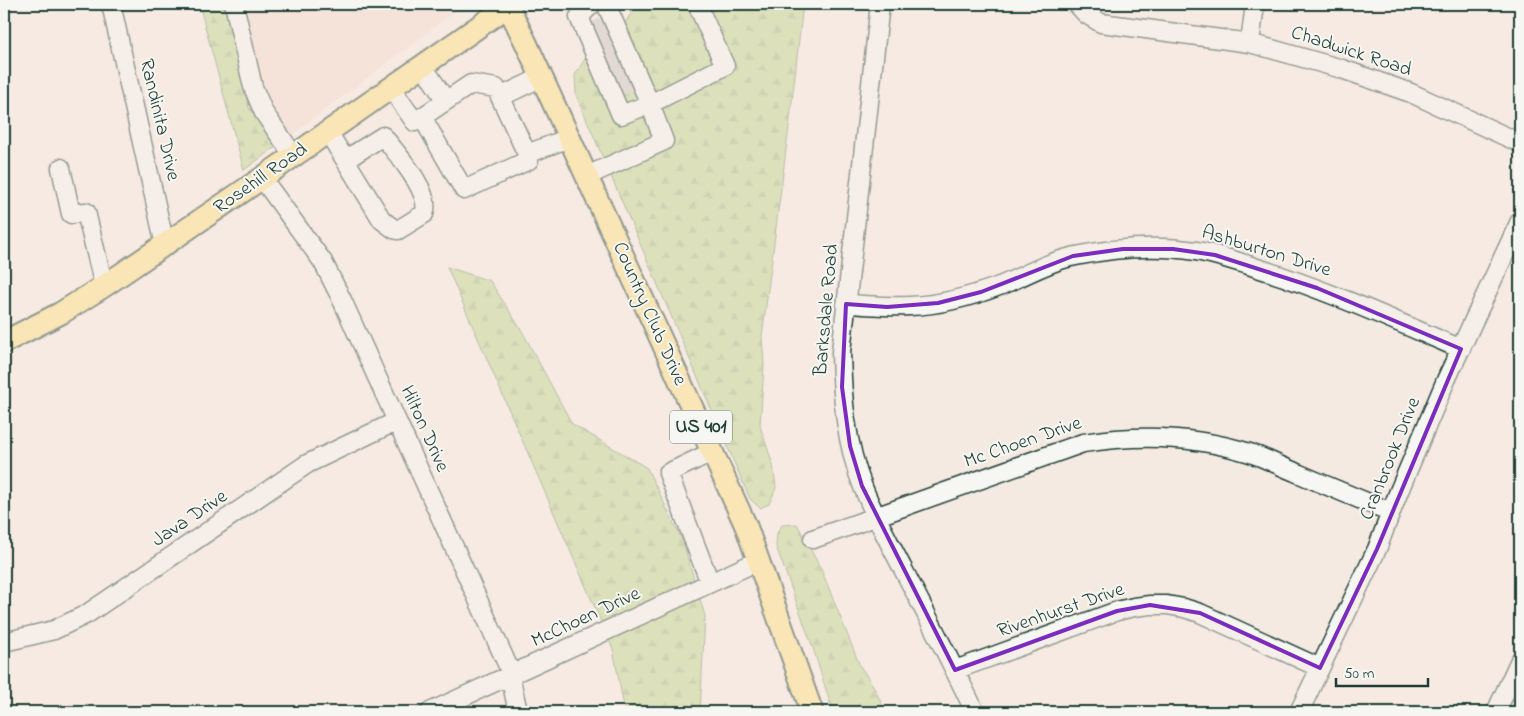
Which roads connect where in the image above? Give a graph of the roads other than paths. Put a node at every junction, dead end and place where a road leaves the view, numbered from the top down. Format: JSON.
{"nodes":[{"id":1,"x":111,"y":4,"type":"edge"},
{"id":2,"x":234,"y":4,"type":"edge"},
{"id":3,"x":592,"y":4,"type":"edge"},
{"id":4,"x":606,"y":4,"type":"edge"},
{"id":5,"x":697,"y":4,"type":"edge"},
{"id":6,"x":880,"y":4,"type":"edge"},
{"id":7,"x":1077,"y":4,"type":"edge"},
{"id":8,"x":1254,"y":4,"type":"edge"},
{"id":9,"x":509,"y":5,"type":"edge"},
{"id":10,"x":1250,"y":43,"type":"junction"},
{"id":11,"x":613,"y":56,"type":"junction"},
{"id":12,"x":423,"y":66,"type":"junction"},
{"id":13,"x":542,"y":77,"type":"junction"},
{"id":14,"x":391,"y":88,"type":"junction"},
{"id":15,"x":500,"y":97,"type":"junction"},
{"id":16,"x":446,"y":101,"type":"junction"},
{"id":17,"x":650,"y":104,"type":"junction"},
{"id":18,"x":422,"y":117,"type":"junction"},
{"id":19,"x":328,"y":132,"type":"junction"},
{"id":20,"x":569,"y":138,"type":"junction"},
{"id":21,"x":1520,"y":143,"type":"edge"},
{"id":22,"x":527,"y":154,"type":"junction"},
{"id":23,"x":294,"y":156,"type":"junction"},
{"id":24,"x":345,"y":160,"type":"junction"},
{"id":25,"x":61,"y":168,"type":"dead end"},
{"id":26,"x":587,"y":176,"type":"junction"},
{"id":27,"x":262,"y":178,"type":"junction"},
{"id":28,"x":1520,"y":221,"type":"edge"},
{"id":29,"x":165,"y":245,"type":"junction"},
{"id":30,"x":104,"y":286,"type":"junction"},
{"id":31,"x":846,"y":304,"type":"junction"},
{"id":32,"x":4,"y":342,"type":"edge"},
{"id":33,"x":1461,"y":349,"type":"junction"},
{"id":34,"x":397,"y":421,"type":"junction"},
{"id":35,"x":712,"y":452,"type":"junction"},
{"id":36,"x":1391,"y":512,"type":"junction"},
{"id":37,"x":876,"y":517,"type":"junction"},
{"id":38,"x":813,"y":539,"type":"dead end"},
{"id":39,"x":758,"y":561,"type":"junction"},
{"id":40,"x":710,"y":583,"type":"junction"},
{"id":41,"x":4,"y":642,"type":"edge"},
{"id":42,"x":1520,"y":660,"type":"edge"},
{"id":43,"x":1320,"y":668,"type":"junction"},
{"id":44,"x":955,"y":670,"type":"junction"},
{"id":45,"x":510,"y":676,"type":"junction"},
{"id":46,"x":430,"y":712,"type":"edge"},
{"id":47,"x":518,"y":712,"type":"edge"},
{"id":48,"x":812,"y":712,"type":"edge"},
{"id":49,"x":975,"y":712,"type":"edge"},
{"id":50,"x":1299,"y":712,"type":"edge"},
{"id":51,"x":1496,"y":712,"type":"edge"}],
"edges":[{"from":1,"to":29,"type":"street","name":"Randinita Drive"},
{"from":2,"to":23,"type":"street"},
{"from":3,"to":11,"type":"street"},
{"from":4,"to":11,"type":"street"},
{"from":5,"to":17,"type":"street"},
{"from":6,"to":31,"type":"street","name":"Barksdale Road"},
{"from":7,"to":10,"type":"street","name":"Chadwick Road"},
{"from":8,"to":10,"type":"street"},
{"from":9,"to":12,"type":"main road","name":"Rosehill Road"},
{"from":9,"to":13,"type":"main road","name":"Country Club Drive","number":"US 401"},
{"from":10,"to":21,"type":"street","name":"Chadwick Road"},
{"from":11,"to":17,"type":"street"},
{"from":11,"to":17,"type":"street"},
{"from":12,"to":14,"type":"main road","name":"Rosehill Road"},
{"from":12,"to":16,"type":"street"},
{"from":13,"to":15,"type":"street"},
{"from":13,"to":20,"type":"main road","name":"Country Club Drive","number":"US 401"},
{"from":14,"to":18,"type":"street"},
{"from":14,"to":19,"type":"main road","name":"Rosehill Road"},
{"from":15,"to":16,"type":"street"},
{"from":15,"to":22,"type":"street"},
{"from":16,"to":18,"type":"street"},
{"from":17,"to":26,"type":"street"},
{"from":18,"to":22,"type":"street"},
{"from":19,"to":23,"type":"main road","name":"Rosehill Road"},
{"from":19,"to":24,"type":"street"},
{"from":20,"to":22,"type":"street"},
{"from":20,"to":26,"type":"main road","name":"Country Club Drive","number":"US 401"},
{"from":23,"to":27,"type":"main road","name":"Rosehill Road"},
{"from":24,"to":24,"type":"street"},
{"from":25,"to":30,"type":"street"},
{"from":26,"to":35,"type":"main road","name":"Country Club Drive","number":"US 401"},
{"from":27,"to":29,"type":"main road","name":"Rosehill Road"},
{"from":27,"to":34,"type":"street","name":"Hilton Drive"},
{"from":28,"to":33,"type":"street","name":"Cranbrook Drive"},
{"from":29,"to":30,"type":"main road","name":"Rosehill Road"},
{"from":30,"to":32,"type":"main road","name":"Rosehill Road"},
{"from":31,"to":33,"type":"street","name":"Ashburton Drive"},
{"from":31,"to":37,"type":"street","name":"Barksdale Road"},
{"from":33,"to":36,"type":"street","name":"Cranbrook Drive"},
{"from":34,"to":41,"type":"street","name":"Java Drive"},
{"from":34,"to":45,"type":"street","name":"Hilton Drive"},
{"from":35,"to":39,"type":"main road","name":"Country Club Drive","number":"US 401"},
{"from":35,"to":40,"type":"street"},
{"from":36,"to":37,"type":"street","name":"Mc Choen Drive"},
{"from":36,"to":43,"type":"street","name":"Cranbrook Drive"},
{"from":37,"to":38,"type":"street","name":"Mc Choen Drive"},
{"from":37,"to":44,"type":"street","name":"Barksdale Road"},
{"from":39,"to":40,"type":"street","name":"McChoen Drive"},
{"from":39,"to":48,"type":"main road","name":"Country Club Drive","number":"US 401"},
{"from":40,"to":45,"type":"street","name":"McChoen Drive"},
{"from":42,"to":51,"type":"street"},
{"from":43,"to":44,"type":"street","name":"Rivenhurst Drive"},
{"from":43,"to":50,"type":"street","name":"Cranbrook Drive"},
{"from":44,"to":49,"type":"street","name":"Barksdale Road"},
{"from":45,"to":46,"type":"street","name":"McChoen Drive"},
{"from":45,"to":47,"type":"street","name":"Hilton Drive"}]}
